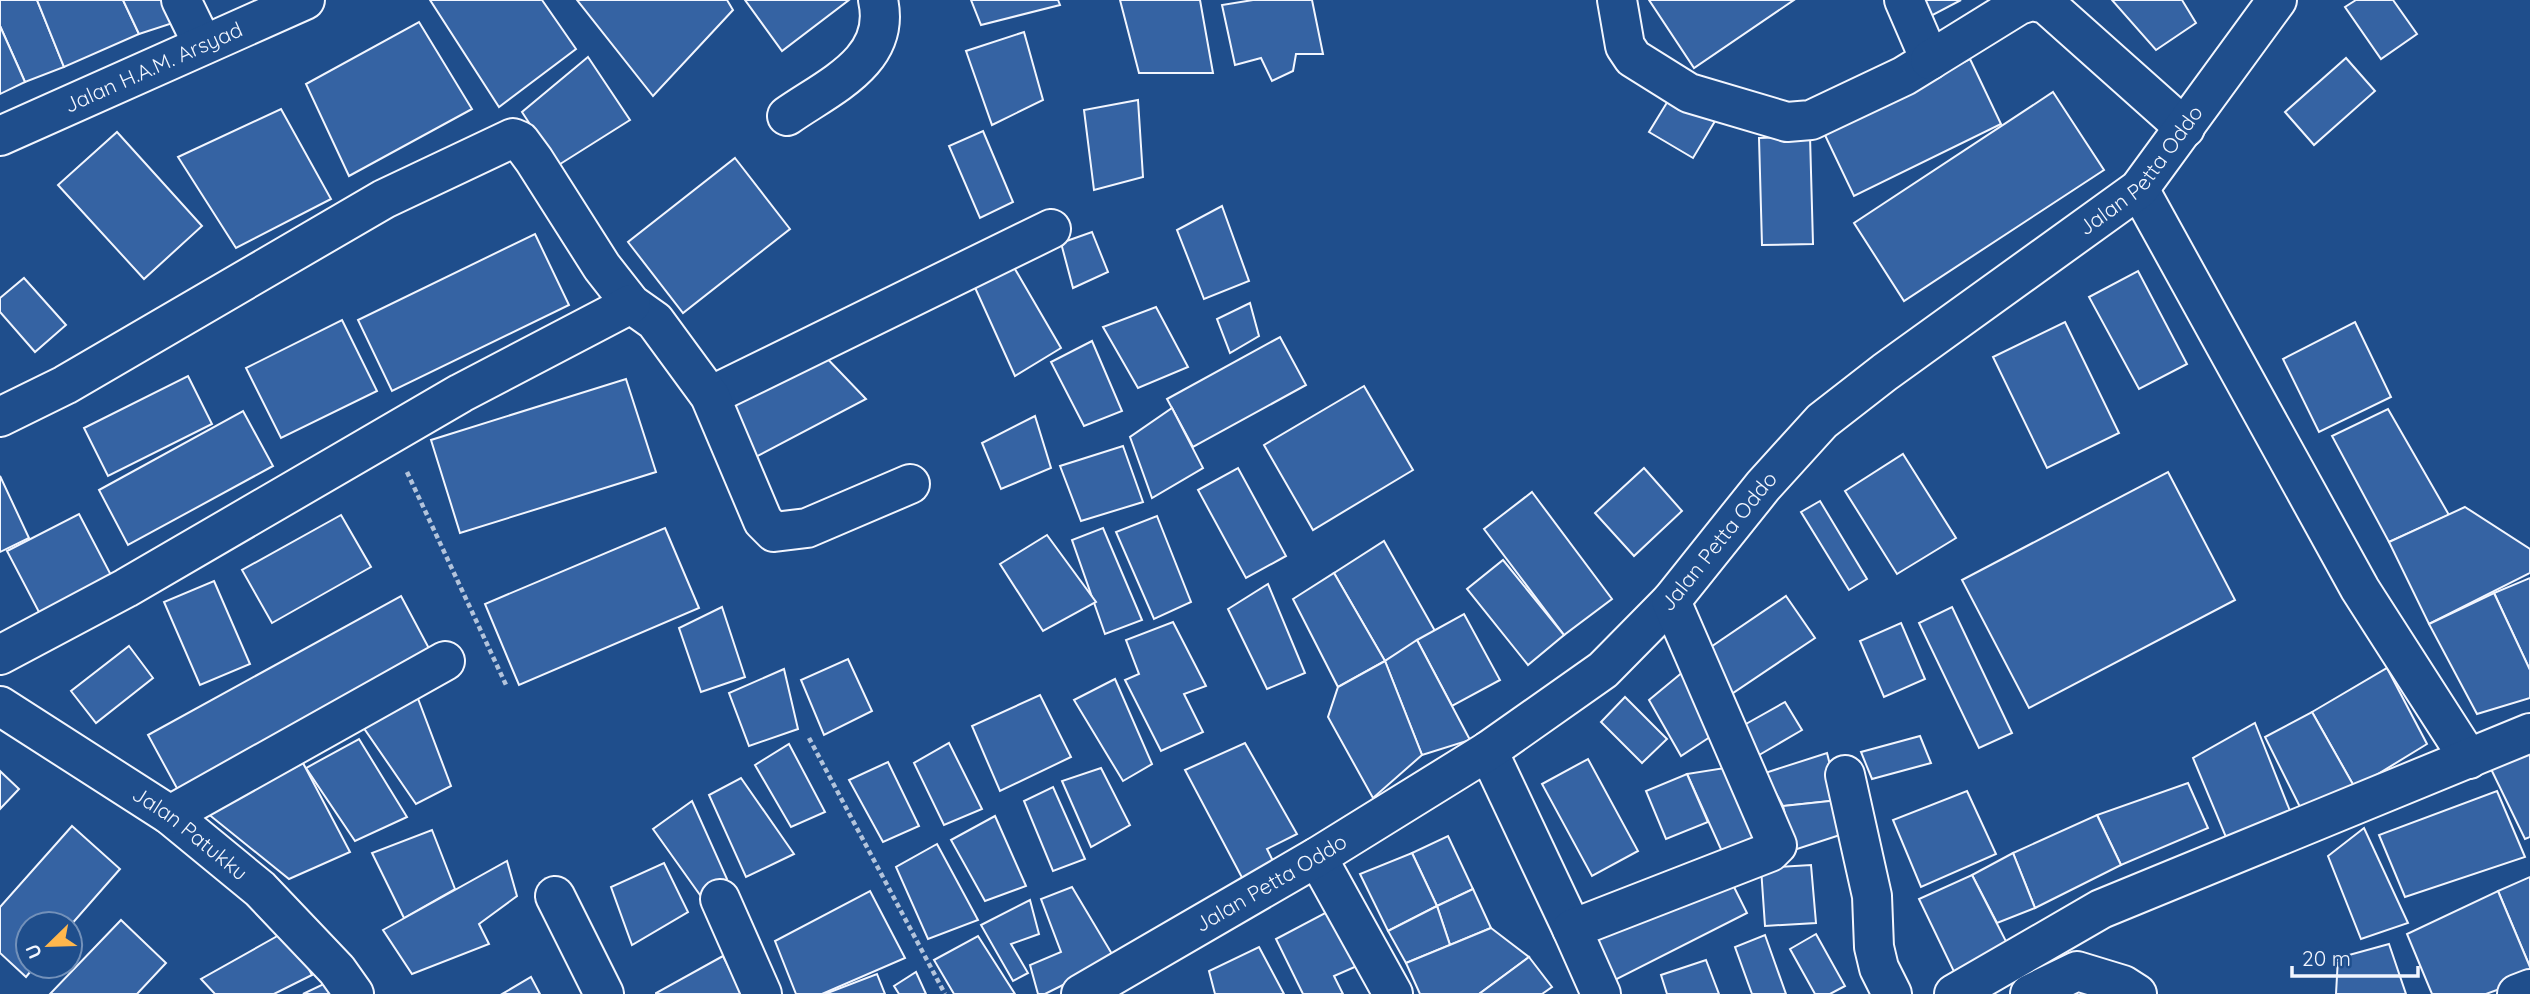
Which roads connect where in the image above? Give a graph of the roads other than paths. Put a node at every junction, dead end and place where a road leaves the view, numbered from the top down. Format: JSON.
{"nodes":[{"id":1,"x":181,"y":0,"type":"edge"},
{"id":2,"x":306,"y":0,"type":"edge"},
{"id":3,"x":877,"y":0,"type":"edge"},
{"id":4,"x":1617,"y":0,"type":"edge"},
{"id":5,"x":1904,"y":0,"type":"edge"},
{"id":6,"x":2277,"y":0,"type":"edge"},
{"id":7,"x":203,"y":45,"type":"junction"},
{"id":8,"x":1930,"y":60,"type":"junction"},
{"id":9,"x":787,"y":116,"type":"dead end"},
{"id":10,"x":2185,"y":128,"type":"junction"},
{"id":11,"x":0,"y":136,"type":"edge"},
{"id":12,"x":2139,"y":189,"type":"junction"},
{"id":13,"x":1051,"y":229,"type":"dead end"},
{"id":14,"x":631,"y":304,"type":"junction"},
{"id":15,"x":710,"y":396,"type":"junction"},
{"id":16,"x":0,"y":417,"type":"edge"},
{"id":17,"x":911,"y":484,"type":"dead end"},
{"id":18,"x":1671,"y":601,"type":"junction"},
{"id":19,"x":0,"y":655,"type":"edge"},
{"id":20,"x":445,"y":661,"type":"dead end"},
{"id":21,"x":0,"y":706,"type":"edge"},
{"id":22,"x":2530,"y":733,"type":"edge"},
{"id":23,"x":1488,"y":751,"type":"junction"},
{"id":24,"x":2469,"y":759,"type":"junction"},
{"id":25,"x":1845,"y":775,"type":"dead end"},
{"id":26,"x":170,"y":815,"type":"junction"},
{"id":27,"x":1317,"y":857,"type":"junction"},
{"id":28,"x":555,"y":895,"type":"dead end"},
{"id":29,"x":720,"y":899,"type":"dead end"},
{"id":30,"x":1572,"y":929,"type":"junction"},
{"id":31,"x":2530,"y":989,"type":"edge"},
{"id":32,"x":354,"y":994,"type":"edge"},
{"id":33,"x":604,"y":994,"type":"edge"},
{"id":34,"x":762,"y":994,"type":"edge"},
{"id":35,"x":1081,"y":994,"type":"edge"},
{"id":36,"x":1393,"y":994,"type":"edge"},
{"id":37,"x":1601,"y":994,"type":"edge"},
{"id":38,"x":1892,"y":994,"type":"edge"},
{"id":39,"x":1954,"y":994,"type":"edge"},
{"id":40,"x":2030,"y":994,"type":"edge"},
{"id":41,"x":2137,"y":994,"type":"edge"},
{"id":42,"x":2517,"y":994,"type":"edge"}],
"edges":[{"from":1,"to":7,"type":"main road"},
{"from":2,"to":7,"type":"main road","name":"Jalan H.A.M. Arsyad"},
{"from":3,"to":9,"type":"main road"},
{"from":4,"to":8,"type":"main road"},
{"from":5,"to":8,"type":"main road"},
{"from":6,"to":10,"type":"main road","name":"Jalan Petta Oddo"},
{"from":7,"to":11,"type":"main road","name":"Jalan H.A.M. Arsyad"},
{"from":8,"to":10,"type":"main road"},
{"from":10,"to":12,"type":"main road","name":"Jalan Petta Oddo"},
{"from":12,"to":18,"type":"main road","name":"Jalan Petta Oddo"},
{"from":12,"to":24,"type":"main road"},
{"from":13,"to":15,"type":"main road"},
{"from":14,"to":15,"type":"main road"},
{"from":14,"to":16,"type":"main road"},
{"from":14,"to":19,"type":"main road"},
{"from":15,"to":17,"type":"main road"},
{"from":18,"to":23,"type":"main road","name":"Jalan Petta Oddo"},
{"from":18,"to":30,"type":"main road"},
{"from":20,"to":26,"type":"main road"},
{"from":21,"to":26,"type":"main road","name":"Jalan Patukku"},
{"from":22,"to":24,"type":"main road"},
{"from":23,"to":27,"type":"main road","name":"Jalan Petta Oddo"},
{"from":23,"to":30,"type":"main road"},
{"from":24,"to":39,"type":"main road"},
{"from":25,"to":38,"type":"main road"},
{"from":26,"to":32,"type":"main road","name":"Jalan Patukku"},
{"from":27,"to":35,"type":"main road","name":"Jalan Petta Oddo"},
{"from":27,"to":36,"type":"main road"},
{"from":28,"to":33,"type":"main road"},
{"from":29,"to":34,"type":"main road"},
{"from":30,"to":37,"type":"main road"},
{"from":31,"to":42,"type":"main road"},
{"from":40,"to":41,"type":"main road"}]}
